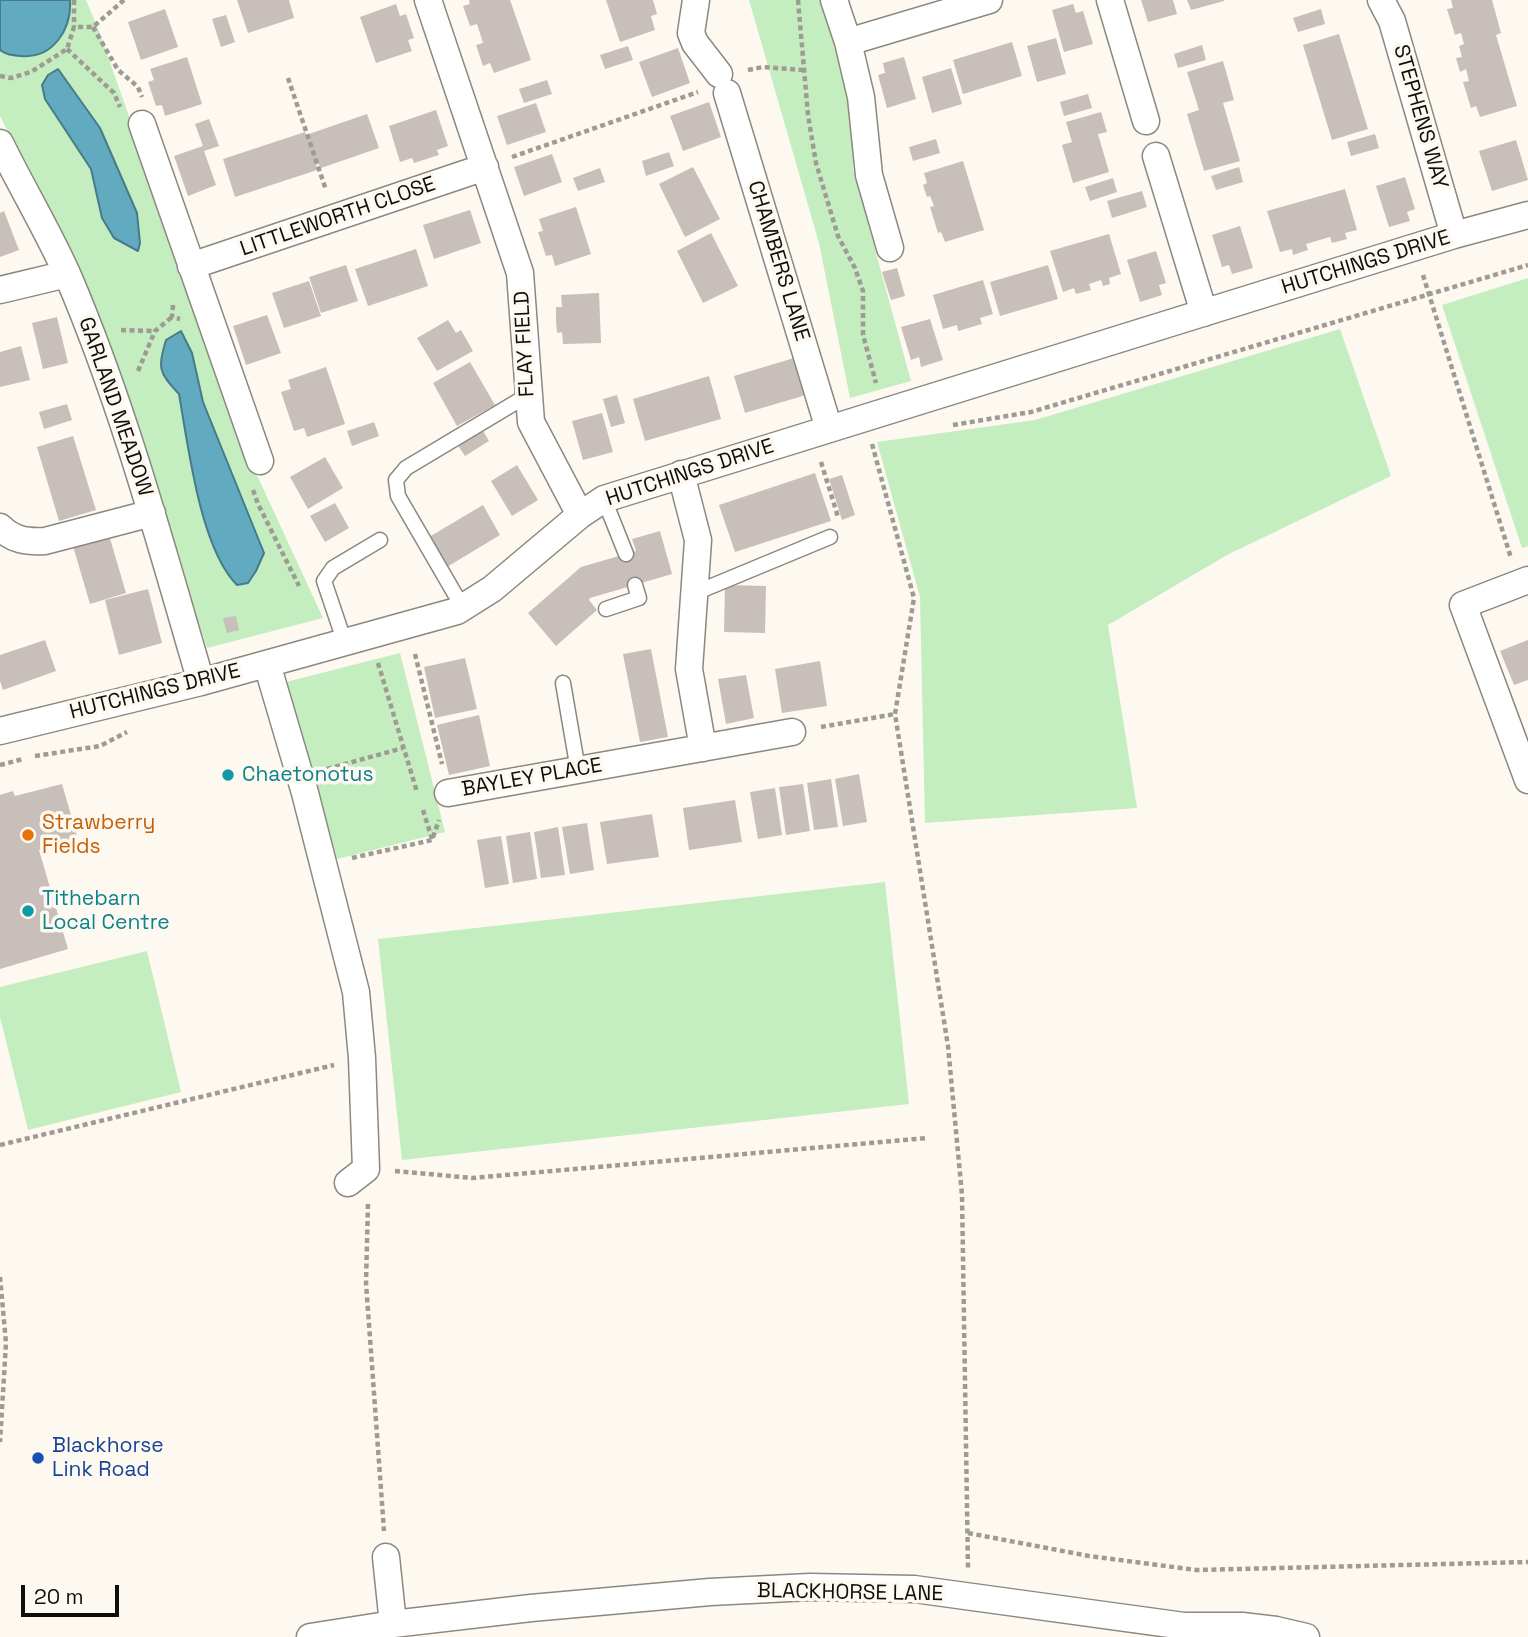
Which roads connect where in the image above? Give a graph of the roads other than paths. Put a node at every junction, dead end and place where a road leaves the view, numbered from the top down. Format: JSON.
{"nodes":[{"id":1,"x":428,"y":0,"type":"edge"},
{"id":2,"x":696,"y":0,"type":"edge"},
{"id":3,"x":834,"y":0,"type":"edge"},
{"id":4,"x":989,"y":0,"type":"edge"},
{"id":5,"x":1110,"y":0,"type":"edge"},
{"id":6,"x":1381,"y":0,"type":"edge"},
{"id":7,"x":848,"y":42,"type":"junction"},
{"id":8,"x":144,"y":114,"type":"road end"},
{"id":9,"x":1146,"y":121,"type":"dead end"},
{"id":10,"x":0,"y":143,"type":"edge"},
{"id":11,"x":1156,"y":156,"type":"dead end"},
{"id":12,"x":485,"y":167,"type":"junction"},
{"id":13,"x":1528,"y":215,"type":"edge"},
{"id":14,"x":1454,"y":235,"type":"junction"},
{"id":15,"x":890,"y":248,"type":"dead end"},
{"id":16,"x":191,"y":266,"type":"junction"},
{"id":17,"x":67,"y":274,"type":"junction"},
{"id":18,"x":0,"y":290,"type":"edge"},
{"id":19,"x":1204,"y":313,"type":"junction"},
{"id":20,"x":528,"y":395,"type":"junction"},
{"id":21,"x":820,"y":431,"type":"junction"},
{"id":22,"x":260,"y":461,"type":"dead end"},
{"id":23,"x":681,"y":474,"type":"junction"},
{"id":24,"x":604,"y":499,"type":"junction"},
{"id":25,"x":152,"y":513,"type":"junction"},
{"id":26,"x":580,"y":515,"type":"junction"},
{"id":27,"x":0,"y":527,"type":"edge"},
{"id":28,"x":830,"y":537,"type":"road end"},
{"id":29,"x":380,"y":540,"type":"dead end"},
{"id":30,"x":626,"y":554,"type":"dead end"},
{"id":31,"x":1523,"y":581,"type":"edge"},
{"id":32,"x":635,"y":585,"type":"dead end"},
{"id":33,"x":695,"y":593,"type":"junction"},
{"id":34,"x":463,"y":608,"type":"junction"},
{"id":35,"x":606,"y":609,"type":"dead end"},
{"id":36,"x":357,"y":640,"type":"junction"},
{"id":37,"x":267,"y":664,"type":"junction"},
{"id":38,"x":201,"y":682,"type":"junction"},
{"id":39,"x":563,"y":683,"type":"dead end"},
{"id":40,"x":0,"y":731,"type":"edge"},
{"id":41,"x":792,"y":732,"type":"road end"},
{"id":42,"x":703,"y":748,"type":"junction"},
{"id":43,"x":578,"y":770,"type":"junction"},
{"id":44,"x":1528,"y":780,"type":"edge"},
{"id":45,"x":449,"y":793,"type":"road end"},
{"id":46,"x":357,"y":1176,"type":"road end"},
{"id":47,"x":385,"y":1548,"type":"road end"},
{"id":48,"x":393,"y":1624,"type":"junction"},
{"id":49,"x":310,"y":1637,"type":"edge"},
{"id":50,"x":1306,"y":1637,"type":"edge"}],
"edges":[{"from":1,"to":12,"type":"street","name":"FLAY FIELD"},
{"from":2,"to":21,"type":"street","name":"CHAMBERS LANE"},
{"from":3,"to":7,"type":"street"},
{"from":4,"to":7,"type":"street"},
{"from":5,"to":9,"type":"street"},
{"from":6,"to":14,"type":"street","name":"STEPHENS WAY"},
{"from":7,"to":15,"type":"street"},
{"from":8,"to":16,"type":"street"},
{"from":10,"to":17,"type":"street","name":"GARLAND MEADOW"},
{"from":11,"to":19,"type":"street"},
{"from":12,"to":16,"type":"street","name":"LITTLEWORTH CLOSE"},
{"from":12,"to":20,"type":"street","name":"FLAY FIELD"},
{"from":13,"to":14,"type":"street","name":"HUTCHINGS DRIVE"},
{"from":14,"to":19,"type":"street","name":"HUTCHINGS DRIVE"},
{"from":16,"to":22,"type":"street"},
{"from":17,"to":18,"type":"street"},
{"from":17,"to":25,"type":"street","name":"GARLAND MEADOW"},
{"from":19,"to":21,"type":"street","name":"HUTCHINGS DRIVE"},
{"from":20,"to":26,"type":"street","name":"FLAY FIELD"},
{"from":20,"to":34,"type":"lane"},
{"from":21,"to":23,"type":"street","name":"HUTCHINGS DRIVE"},
{"from":23,"to":24,"type":"street","name":"HUTCHINGS DRIVE"},
{"from":23,"to":33,"type":"street"},
{"from":24,"to":26,"type":"street","name":"HUTCHINGS DRIVE"},
{"from":24,"to":30,"type":"lane"},
{"from":25,"to":27,"type":"street"},
{"from":25,"to":38,"type":"street","name":"GARLAND MEADOW"},
{"from":26,"to":34,"type":"street","name":"HUTCHINGS DRIVE"},
{"from":28,"to":33,"type":"lane"},
{"from":29,"to":36,"type":"lane"},
{"from":31,"to":44,"type":"street"},
{"from":32,"to":35,"type":"lane"},
{"from":33,"to":42,"type":"street"},
{"from":34,"to":36,"type":"street","name":"HUTCHINGS DRIVE"},
{"from":36,"to":37,"type":"street","name":"HUTCHINGS DRIVE"},
{"from":37,"to":38,"type":"street","name":"HUTCHINGS DRIVE"},
{"from":37,"to":46,"type":"street"},
{"from":38,"to":40,"type":"street","name":"HUTCHINGS DRIVE"},
{"from":39,"to":43,"type":"lane"},
{"from":41,"to":42,"type":"street","name":"BAYLEY PLACE"},
{"from":42,"to":43,"type":"street","name":"BAYLEY PLACE"},
{"from":43,"to":45,"type":"street","name":"BAYLEY PLACE"},
{"from":47,"to":48,"type":"street"},
{"from":48,"to":49,"type":"street","name":"BLACKHORSE LANE"},
{"from":48,"to":50,"type":"street","name":"BLACKHORSE LANE"}]}
